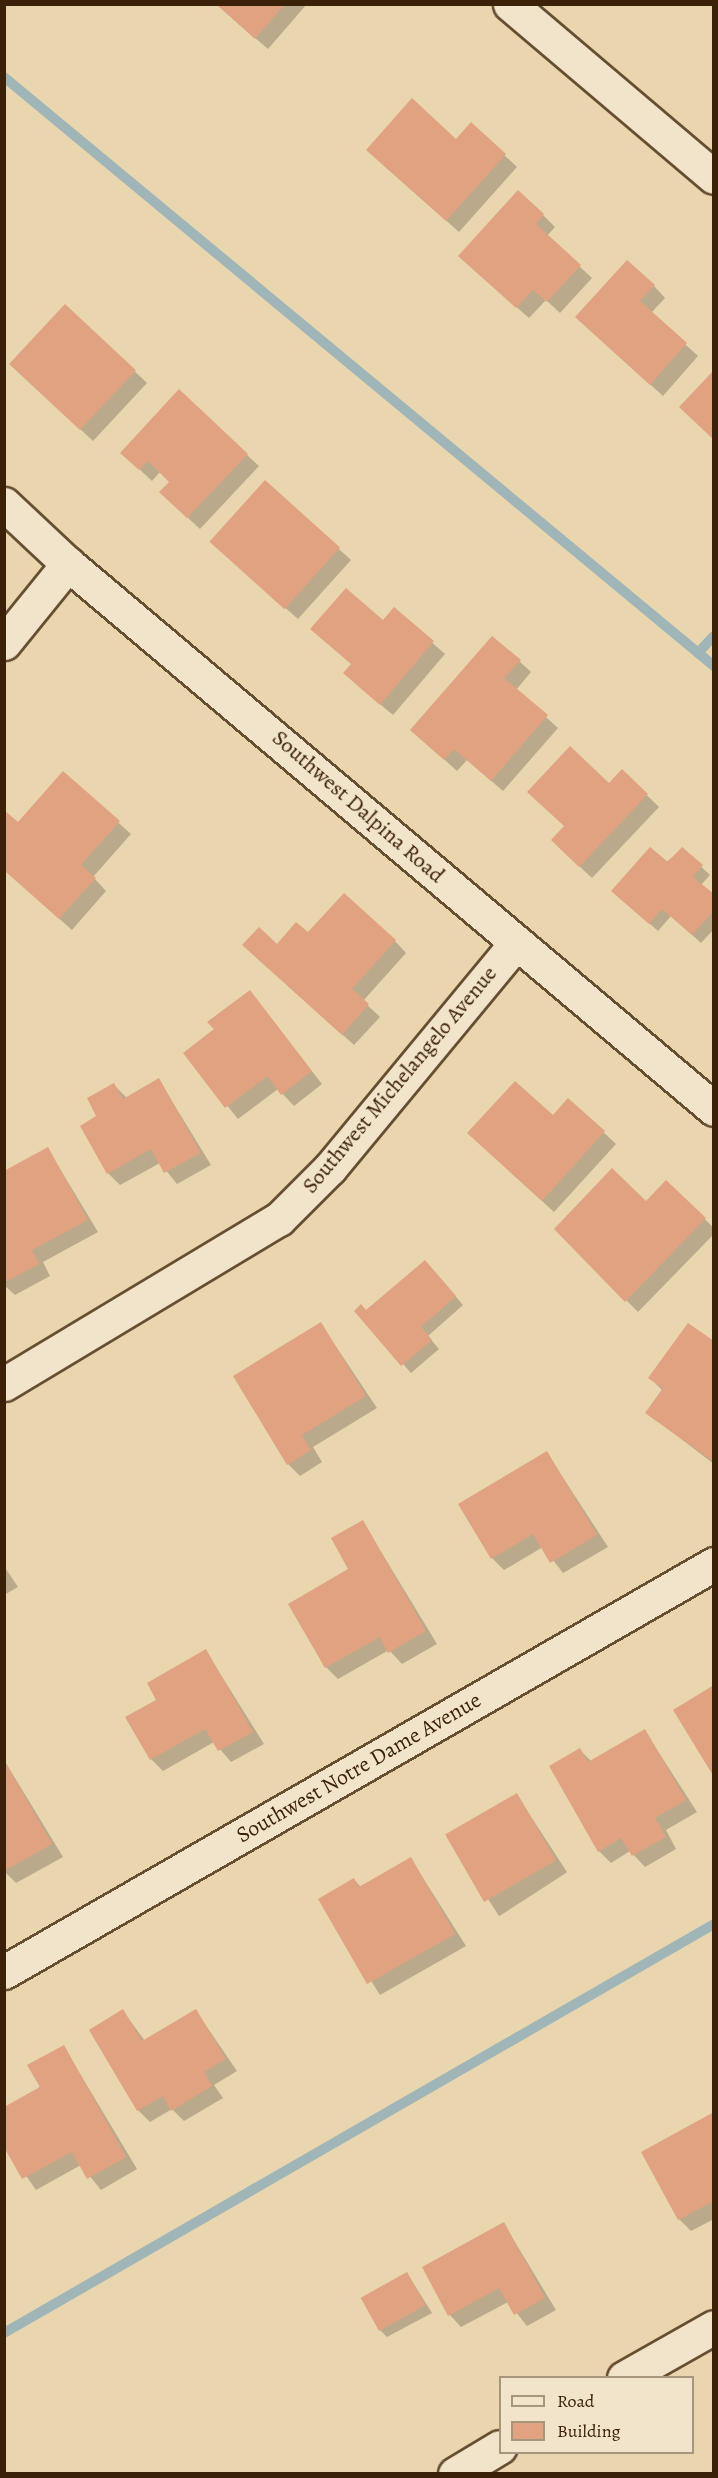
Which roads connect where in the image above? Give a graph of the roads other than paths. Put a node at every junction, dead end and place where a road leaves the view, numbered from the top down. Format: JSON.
{"nodes":[{"id":1,"x":510,"y":4,"type":"edge"},
{"id":2,"x":714,"y":177,"type":"edge"},
{"id":3,"x":4,"y":504,"type":"edge"},
{"id":4,"x":68,"y":564,"type":"junction"},
{"id":5,"x":4,"y":643,"type":"edge"},
{"id":6,"x":516,"y":943,"type":"junction"},
{"id":7,"x":714,"y":1109,"type":"edge"},
{"id":8,"x":4,"y":1384,"type":"edge"},
{"id":9,"x":714,"y":1564,"type":"edge"},
{"id":10,"x":4,"y":1972,"type":"edge"},
{"id":11,"x":714,"y":2327,"type":"edge"},
{"id":12,"x":628,"y":2376,"type":"edge"},
{"id":13,"x":499,"y":2449,"type":"edge"},
{"id":14,"x":455,"y":2474,"type":"edge"}],
"edges":[{"from":1,"to":2,"type":"street"},
{"from":3,"to":4,"type":"street","name":"Southwest Dalpina Road"},
{"from":4,"to":5,"type":"street"},
{"from":4,"to":6,"type":"street","name":"Southwest Dalpina Road"},
{"from":6,"to":7,"type":"street","name":"Southwest Dalpina Road"},
{"from":6,"to":8,"type":"street","name":"Southwest Michelangelo Avenue"},
{"from":9,"to":10,"type":"street","name":"Southwest Notre Dame Avenue"},
{"from":11,"to":12,"type":"street"},
{"from":13,"to":14,"type":"street"}]}
